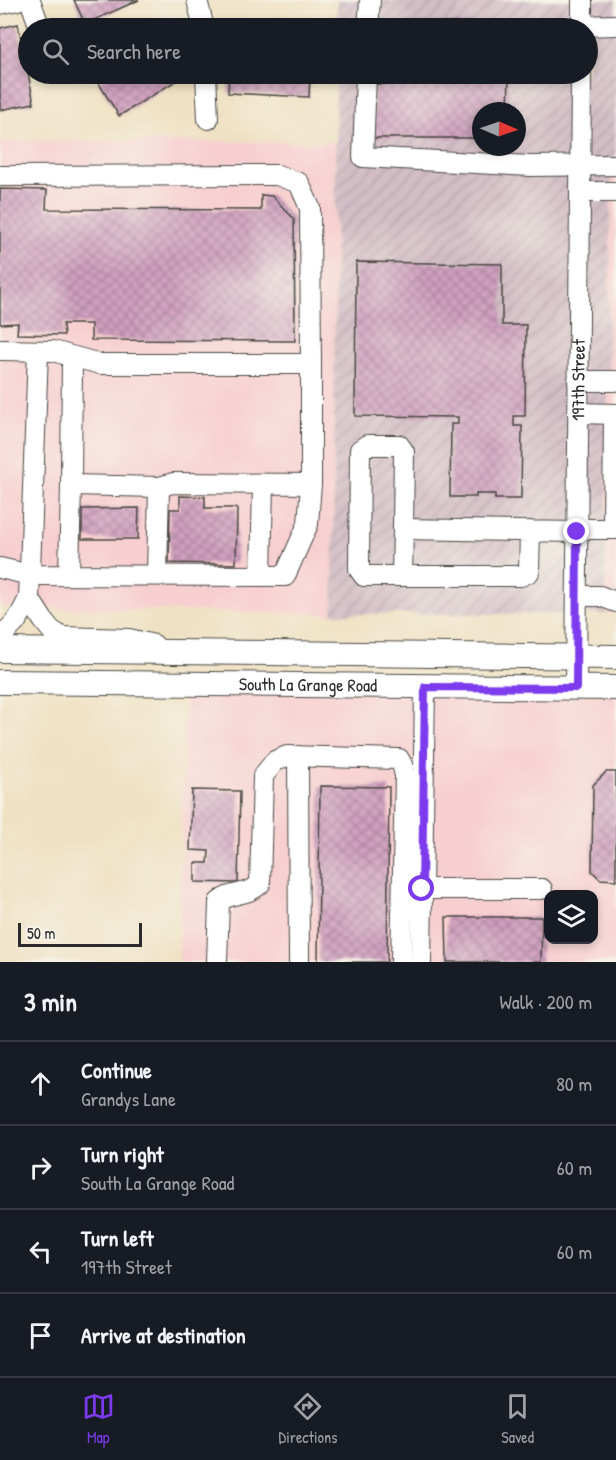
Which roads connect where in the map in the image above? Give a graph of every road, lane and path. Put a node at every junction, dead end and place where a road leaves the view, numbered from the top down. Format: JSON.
{"nodes":[{"id":1,"x":18,"y":0,"type":"edge"},
{"id":2,"x":30,"y":0,"type":"edge"},
{"id":3,"x":197,"y":0,"type":"edge"},
{"id":4,"x":370,"y":0,"type":"edge"},
{"id":5,"x":582,"y":0,"type":"edge"},
{"id":6,"x":0,"y":3,"type":"edge"},
{"id":7,"x":36,"y":18,"type":"edge"},
{"id":8,"x":202,"y":18,"type":"edge"},
{"id":9,"x":369,"y":18,"type":"edge"},
{"id":10,"x":582,"y":18,"type":"edge"},
{"id":11,"x":616,"y":25,"type":"edge"},
{"id":12,"x":598,"y":26,"type":"edge"},
{"id":13,"x":206,"y":84,"type":"edge"},
{"id":14,"x":366,"y":84,"type":"edge"},
{"id":15,"x":581,"y":84,"type":"edge"},
{"id":16,"x":208,"y":120,"type":"dead end"},
{"id":17,"x":580,"y":165,"type":"junction"},
{"id":18,"x":616,"y":165,"type":"edge"},
{"id":19,"x":0,"y":177,"type":"edge"},
{"id":20,"x":580,"y":192,"type":"junction"},
{"id":21,"x":616,"y":192,"type":"edge"},
{"id":22,"x":0,"y":350,"type":"edge"},
{"id":23,"x":38,"y":351,"type":"junction"},
{"id":24,"x":72,"y":357,"type":"junction"},
{"id":25,"x":311,"y":363,"type":"junction"},
{"id":26,"x":579,"y":381,"type":"junction"},
{"id":27,"x":616,"y":381,"type":"edge"},
{"id":28,"x":578,"y":413,"type":"junction"},
{"id":29,"x":615,"y":414,"type":"edge"},
{"id":30,"x":263,"y":484,"type":"junction"},
{"id":31,"x":311,"y":484,"type":"junction"},
{"id":32,"x":71,"y":485,"type":"junction"},
{"id":33,"x":159,"y":487,"type":"junction"},
{"id":34,"x":403,"y":529,"type":"junction"},
{"id":35,"x":615,"y":529,"type":"edge"},
{"id":36,"x":577,"y":530,"type":"junction"},
{"id":37,"x":530,"y":531,"type":"junction"},
{"id":38,"x":0,"y":568,"type":"edge"},
{"id":39,"x":30,"y":575,"type":"junction"},
{"id":40,"x":69,"y":575,"type":"junction"},
{"id":41,"x":157,"y":575,"type":"junction"},
{"id":42,"x":261,"y":576,"type":"junction"},
{"id":43,"x":402,"y":576,"type":"junction"},
{"id":44,"x":577,"y":596,"type":"junction"},
{"id":45,"x":29,"y":598,"type":"junction"},
{"id":46,"x":616,"y":602,"type":"edge"},
{"id":47,"x":0,"y":635,"type":"edge"},
{"id":48,"x":0,"y":650,"type":"edge"},
{"id":49,"x":186,"y":652,"type":"junction"},
{"id":50,"x":576,"y":656,"type":"junction"},
{"id":51,"x":616,"y":657,"type":"edge"},
{"id":52,"x":0,"y":682,"type":"edge"},
{"id":53,"x":425,"y":687,"type":"junction"},
{"id":54,"x":576,"y":688,"type":"junction"},
{"id":55,"x":616,"y":688,"type":"edge"},
{"id":56,"x":298,"y":756,"type":"junction"},
{"id":57,"x":422,"y":889,"type":"junction"},
{"id":58,"x":542,"y":889,"type":"dead end"},
{"id":59,"x":217,"y":962,"type":"edge"},
{"id":60,"x":299,"y":962,"type":"edge"},
{"id":61,"x":400,"y":962,"type":"edge"},
{"id":62,"x":421,"y":962,"type":"edge"}],
"edges":[{"from":1,"to":6,"type":"street"},
{"from":2,"to":7,"type":"street"},
{"from":3,"to":8,"type":"street"},
{"from":4,"to":9,"type":"street"},
{"from":5,"to":10,"type":"street"},
{"from":11,"to":12,"type":"street"},
{"from":13,"to":16,"type":"street"},
{"from":14,"to":17,"type":"street"},
{"from":15,"to":17,"type":"street","name":"197th Street"},
{"from":17,"to":18,"type":"street"},
{"from":17,"to":20,"type":"street","name":"197th Street"},
{"from":19,"to":25,"type":"street"},
{"from":20,"to":21,"type":"street"},
{"from":20,"to":26,"type":"street","name":"197th Street"},
{"from":22,"to":23,"type":"street"},
{"from":23,"to":24,"type":"street"},
{"from":23,"to":39,"type":"street"},
{"from":24,"to":25,"type":"street"},
{"from":24,"to":32,"type":"street"},
{"from":25,"to":31,"type":"street"},
{"from":26,"to":27,"type":"street"},
{"from":26,"to":28,"type":"street","name":"197th Street"},
{"from":28,"to":29,"type":"street"},
{"from":28,"to":36,"type":"street","name":"197th Street"},
{"from":29,"to":35,"type":"street"},
{"from":30,"to":31,"type":"street"},
{"from":30,"to":33,"type":"street"},
{"from":30,"to":42,"type":"street"},
{"from":31,"to":42,"type":"street"},
{"from":32,"to":33,"type":"street"},
{"from":32,"to":40,"type":"street"},
{"from":33,"to":41,"type":"street"},
{"from":34,"to":37,"type":"street"},
{"from":34,"to":43,"type":"street"},
{"from":34,"to":43,"type":"street"},
{"from":35,"to":36,"type":"street"},
{"from":36,"to":37,"type":"street"},
{"from":36,"to":44,"type":"street","name":"197th Street"},
{"from":37,"to":43,"type":"street"},
{"from":38,"to":39,"type":"street"},
{"from":39,"to":40,"type":"street"},
{"from":39,"to":45,"type":"street"},
{"from":40,"to":41,"type":"street"},
{"from":41,"to":42,"type":"street"},
{"from":44,"to":46,"type":"street"},
{"from":44,"to":50,"type":"street","name":"197th Street"},
{"from":45,"to":47,"type":"street"},
{"from":45,"to":49,"type":"street"},
{"from":48,"to":49,"type":"main road","name":"South La Grange Road"},
{"from":49,"to":50,"type":"main road","name":"South La Grange Road"},
{"from":50,"to":51,"type":"main road","name":"South La Grange Road"},
{"from":50,"to":54,"type":"street","name":"197th Street"},
{"from":52,"to":53,"type":"main road","name":"South La Grange Road"},
{"from":53,"to":54,"type":"main road","name":"South La Grange Road"},
{"from":53,"to":57,"type":"street"},
{"from":54,"to":55,"type":"main road","name":"South La Grange Road"},
{"from":56,"to":59,"type":"street"},
{"from":56,"to":60,"type":"street"},
{"from":56,"to":61,"type":"street"},
{"from":57,"to":58,"type":"street"},
{"from":57,"to":62,"type":"street"}]}
